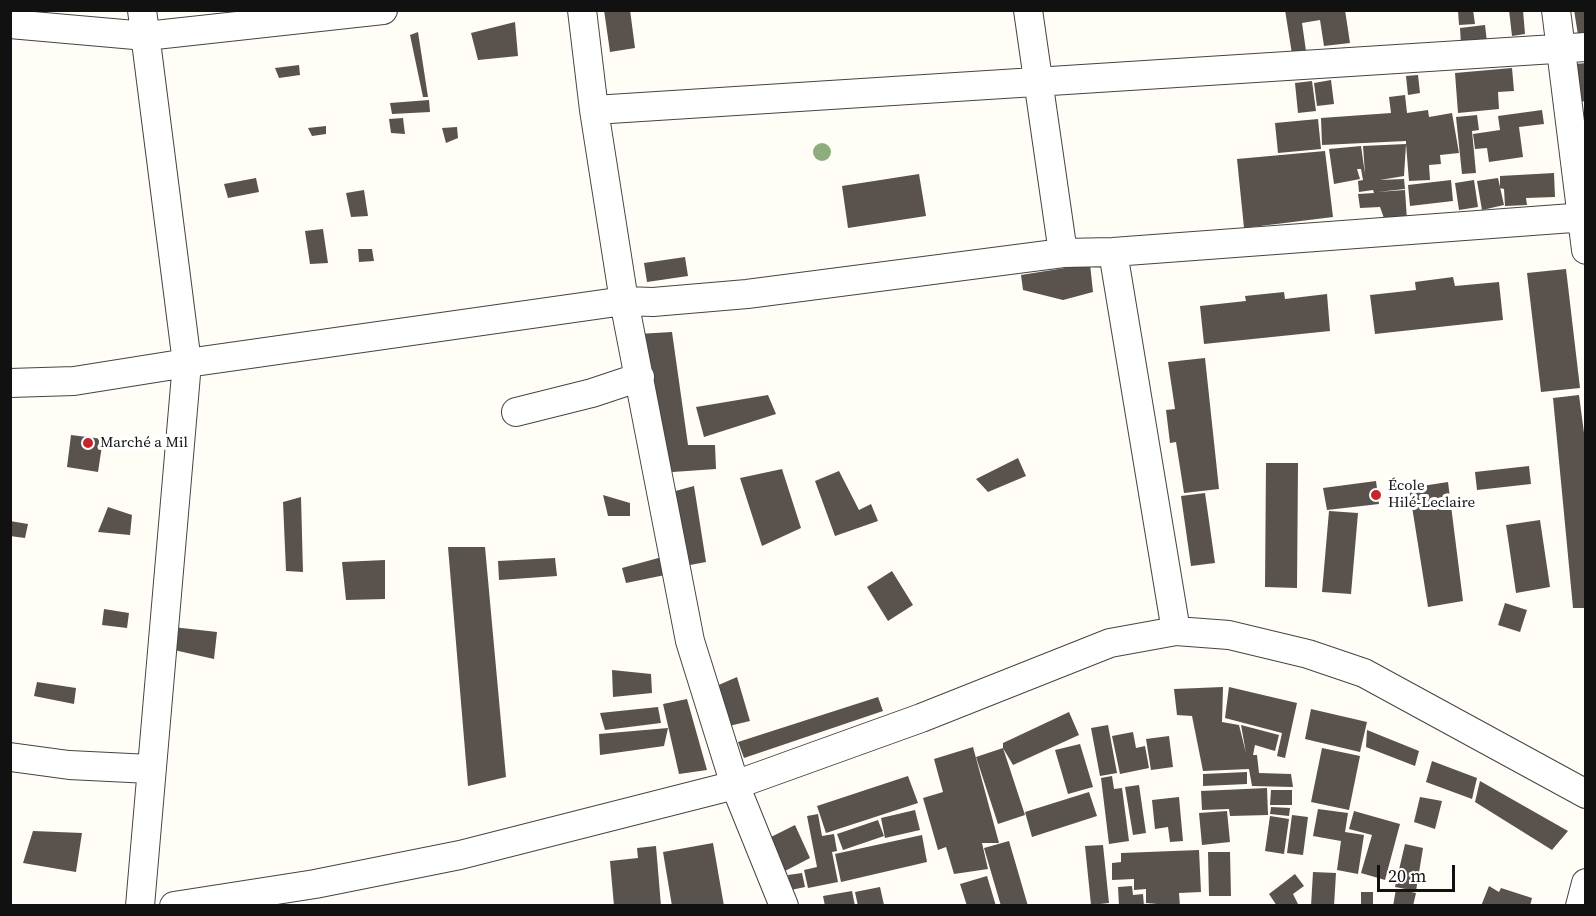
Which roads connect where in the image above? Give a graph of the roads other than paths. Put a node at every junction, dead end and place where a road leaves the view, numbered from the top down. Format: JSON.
{"nodes":[{"id":1,"x":383,"y":10,"type":"edge"},
{"id":2,"x":582,"y":10,"type":"edge"},
{"id":3,"x":1028,"y":10,"type":"edge"},
{"id":4,"x":1556,"y":10,"type":"edge"},
{"id":5,"x":144,"y":23,"type":"edge"},
{"id":6,"x":10,"y":24,"type":"edge"},
{"id":7,"x":1573,"y":48,"type":"edge"},
{"id":8,"x":1039,"y":82,"type":"junction"},
{"id":9,"x":594,"y":110,"type":"junction"},
{"id":10,"x":1584,"y":217,"type":"edge"},
{"id":11,"x":1586,"y":250,"type":"edge"},
{"id":12,"x":1113,"y":252,"type":"junction"},
{"id":13,"x":1063,"y":253,"type":"junction"},
{"id":14,"x":624,"y":302,"type":"junction"},
{"id":15,"x":187,"y":363,"type":"junction"},
{"id":16,"x":640,"y":377,"type":"junction"},
{"id":17,"x":10,"y":383,"type":"edge"},
{"id":18,"x":516,"y":412,"type":"dead end"},
{"id":19,"x":1176,"y":631,"type":"junction"},
{"id":20,"x":10,"y":757,"type":"edge"},
{"id":21,"x":150,"y":769,"type":"junction"},
{"id":22,"x":735,"y":785,"type":"junction"},
{"id":23,"x":1586,"y":794,"type":"edge"},
{"id":24,"x":1586,"y":883,"type":"edge"},
{"id":25,"x":140,"y":906,"type":"edge"},
{"id":26,"x":174,"y":906,"type":"edge"},
{"id":27,"x":784,"y":906,"type":"edge"},
{"id":28,"x":1580,"y":906,"type":"edge"}],
"edges":[{"from":1,"to":5,"type":"street"},
{"from":2,"to":9,"type":"street"},
{"from":3,"to":8,"type":"street"},
{"from":4,"to":7,"type":"street"},
{"from":5,"to":6,"type":"street"},
{"from":5,"to":15,"type":"street"},
{"from":7,"to":8,"type":"street"},
{"from":7,"to":10,"type":"street"},
{"from":8,"to":9,"type":"street"},
{"from":8,"to":13,"type":"street"},
{"from":9,"to":14,"type":"street"},
{"from":10,"to":11,"type":"street"},
{"from":10,"to":12,"type":"street"},
{"from":12,"to":13,"type":"street"},
{"from":12,"to":19,"type":"street"},
{"from":13,"to":14,"type":"street"},
{"from":14,"to":15,"type":"street"},
{"from":14,"to":16,"type":"street"},
{"from":15,"to":17,"type":"street"},
{"from":15,"to":21,"type":"street"},
{"from":16,"to":18,"type":"street"},
{"from":16,"to":22,"type":"street"},
{"from":19,"to":22,"type":"street"},
{"from":19,"to":23,"type":"street"},
{"from":20,"to":21,"type":"street"},
{"from":21,"to":25,"type":"street"},
{"from":22,"to":26,"type":"street"},
{"from":22,"to":27,"type":"street"},
{"from":24,"to":28,"type":"street"}]}
